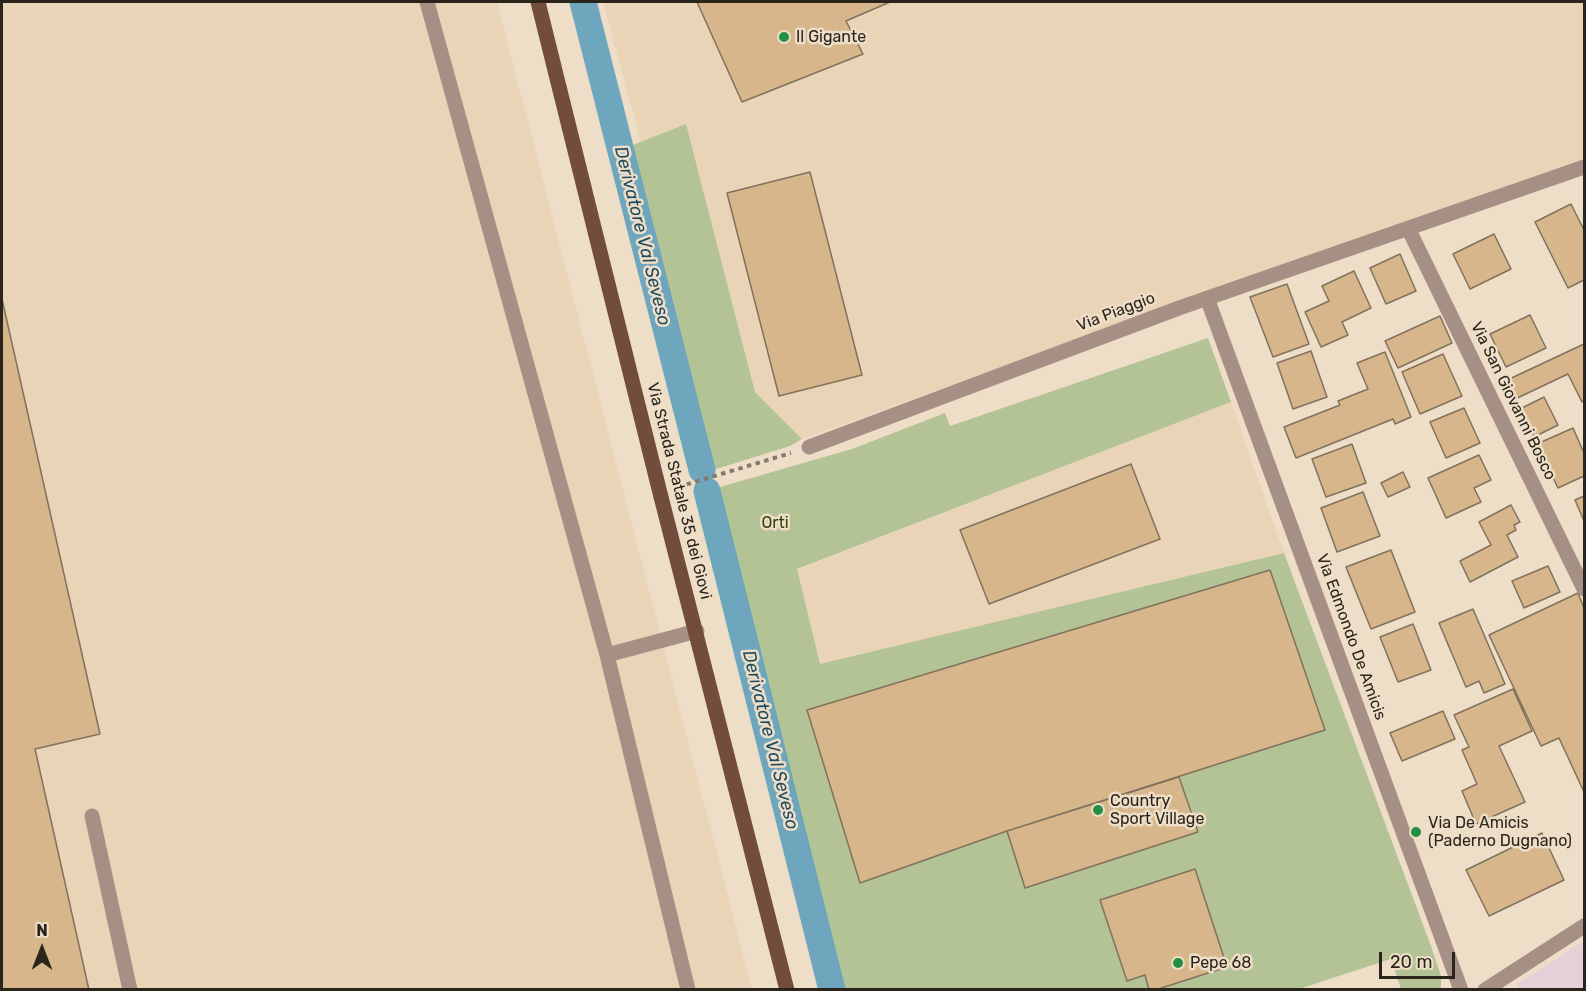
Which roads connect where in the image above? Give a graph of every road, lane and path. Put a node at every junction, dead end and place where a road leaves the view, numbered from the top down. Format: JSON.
{"nodes":[{"id":1,"x":427,"y":2,"type":"edge"},
{"id":2,"x":538,"y":2,"type":"edge"},
{"id":3,"x":1584,"y":167,"type":"edge"},
{"id":4,"x":1409,"y":230,"type":"junction"},
{"id":5,"x":1207,"y":298,"type":"junction"},
{"id":6,"x":809,"y":447,"type":"joint"},
{"id":7,"x":660,"y":493,"type":"junction"},
{"id":8,"x":1584,"y":589,"type":"edge"},
{"id":9,"x":697,"y":632,"type":"junction"},
{"id":10,"x":607,"y":655,"type":"junction"},
{"id":11,"x":92,"y":816,"type":"dead end"},
{"id":12,"x":1584,"y":926,"type":"edge"},
{"id":13,"x":130,"y":990,"type":"edge"},
{"id":14,"x":688,"y":990,"type":"edge"},
{"id":15,"x":787,"y":990,"type":"edge"},
{"id":16,"x":1461,"y":990,"type":"edge"},
{"id":17,"x":1485,"y":990,"type":"edge"}],
"edges":[{"from":1,"to":10,"type":"street"},
{"from":2,"to":7,"type":"main road","name":"Via Strada Statale 35 dei Giovi"},
{"from":3,"to":4,"type":"street","name":"Via Piaggio"},
{"from":4,"to":5,"type":"street","name":"Via Piaggio"},
{"from":4,"to":8,"type":"street","name":"Via San Giovanni Bosco"},
{"from":5,"to":6,"type":"street","name":"Via Piaggio"},
{"from":5,"to":16,"type":"street","name":"Via Edmondo De Amicis"},
{"from":6,"to":7,"type":"path"},
{"from":7,"to":9,"type":"main road","name":"Via Strada Statale 35 dei Giovi"},
{"from":9,"to":10,"type":"street"},
{"from":9,"to":15,"type":"main road","name":"Via Strada Statale 35 dei Giovi"},
{"from":10,"to":14,"type":"street"},
{"from":11,"to":13,"type":"street"},
{"from":12,"to":17,"type":"street"}]}
